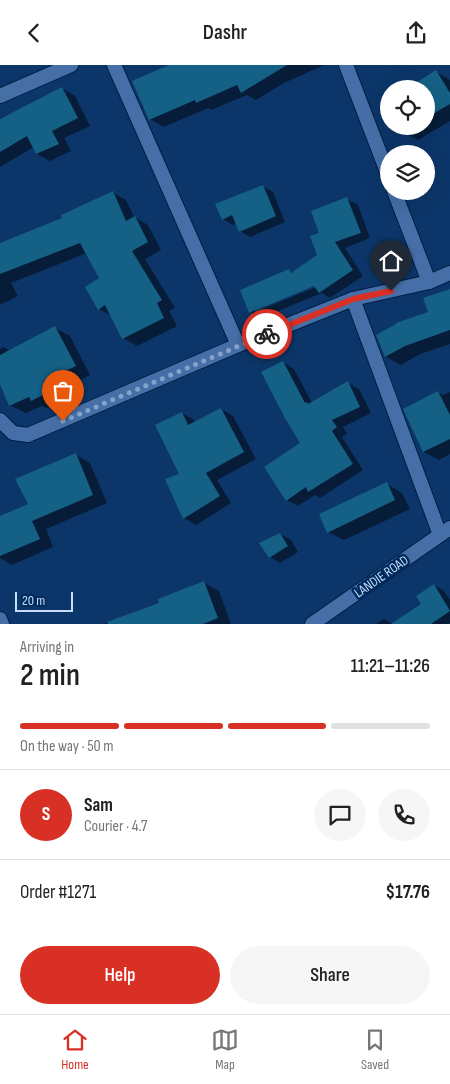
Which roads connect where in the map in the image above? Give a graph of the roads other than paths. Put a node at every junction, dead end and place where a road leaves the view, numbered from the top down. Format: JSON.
{"nodes":[{"id":1,"x":71,"y":65,"type":"edge"},
{"id":2,"x":114,"y":65,"type":"edge"},
{"id":3,"x":346,"y":65,"type":"edge"},
{"id":4,"x":0,"y":96,"type":"edge"},
{"id":5,"x":380,"y":154,"type":"edge"},
{"id":6,"x":397,"y":200,"type":"edge"},
{"id":7,"x":450,"y":273,"type":"edge"},
{"id":8,"x":429,"y":282,"type":"junction"},
{"id":9,"x":353,"y":299,"type":"junction"},
{"id":10,"x":238,"y":345,"type":"junction"},
{"id":11,"x":0,"y":420,"type":"edge"},
{"id":12,"x":445,"y":531,"type":"edge"},
{"id":13,"x":0,"y":619,"type":"edge"},
{"id":14,"x":315,"y":623,"type":"edge"},
{"id":15,"x":2,"y":624,"type":"edge"}],
"edges":[{"from":1,"to":4,"type":"street"},
{"from":2,"to":10,"type":"street"},
{"from":3,"to":5,"type":"street"},
{"from":6,"to":8,"type":"street"},
{"from":7,"to":8,"type":"street"},
{"from":8,"to":9,"type":"street"},
{"from":9,"to":10,"type":"street"},
{"from":9,"to":12,"type":"street"},
{"from":10,"to":11,"type":"street"},
{"from":12,"to":14,"type":"street","name":"LANDIE ROAD"},
{"from":13,"to":15,"type":"street"}]}
